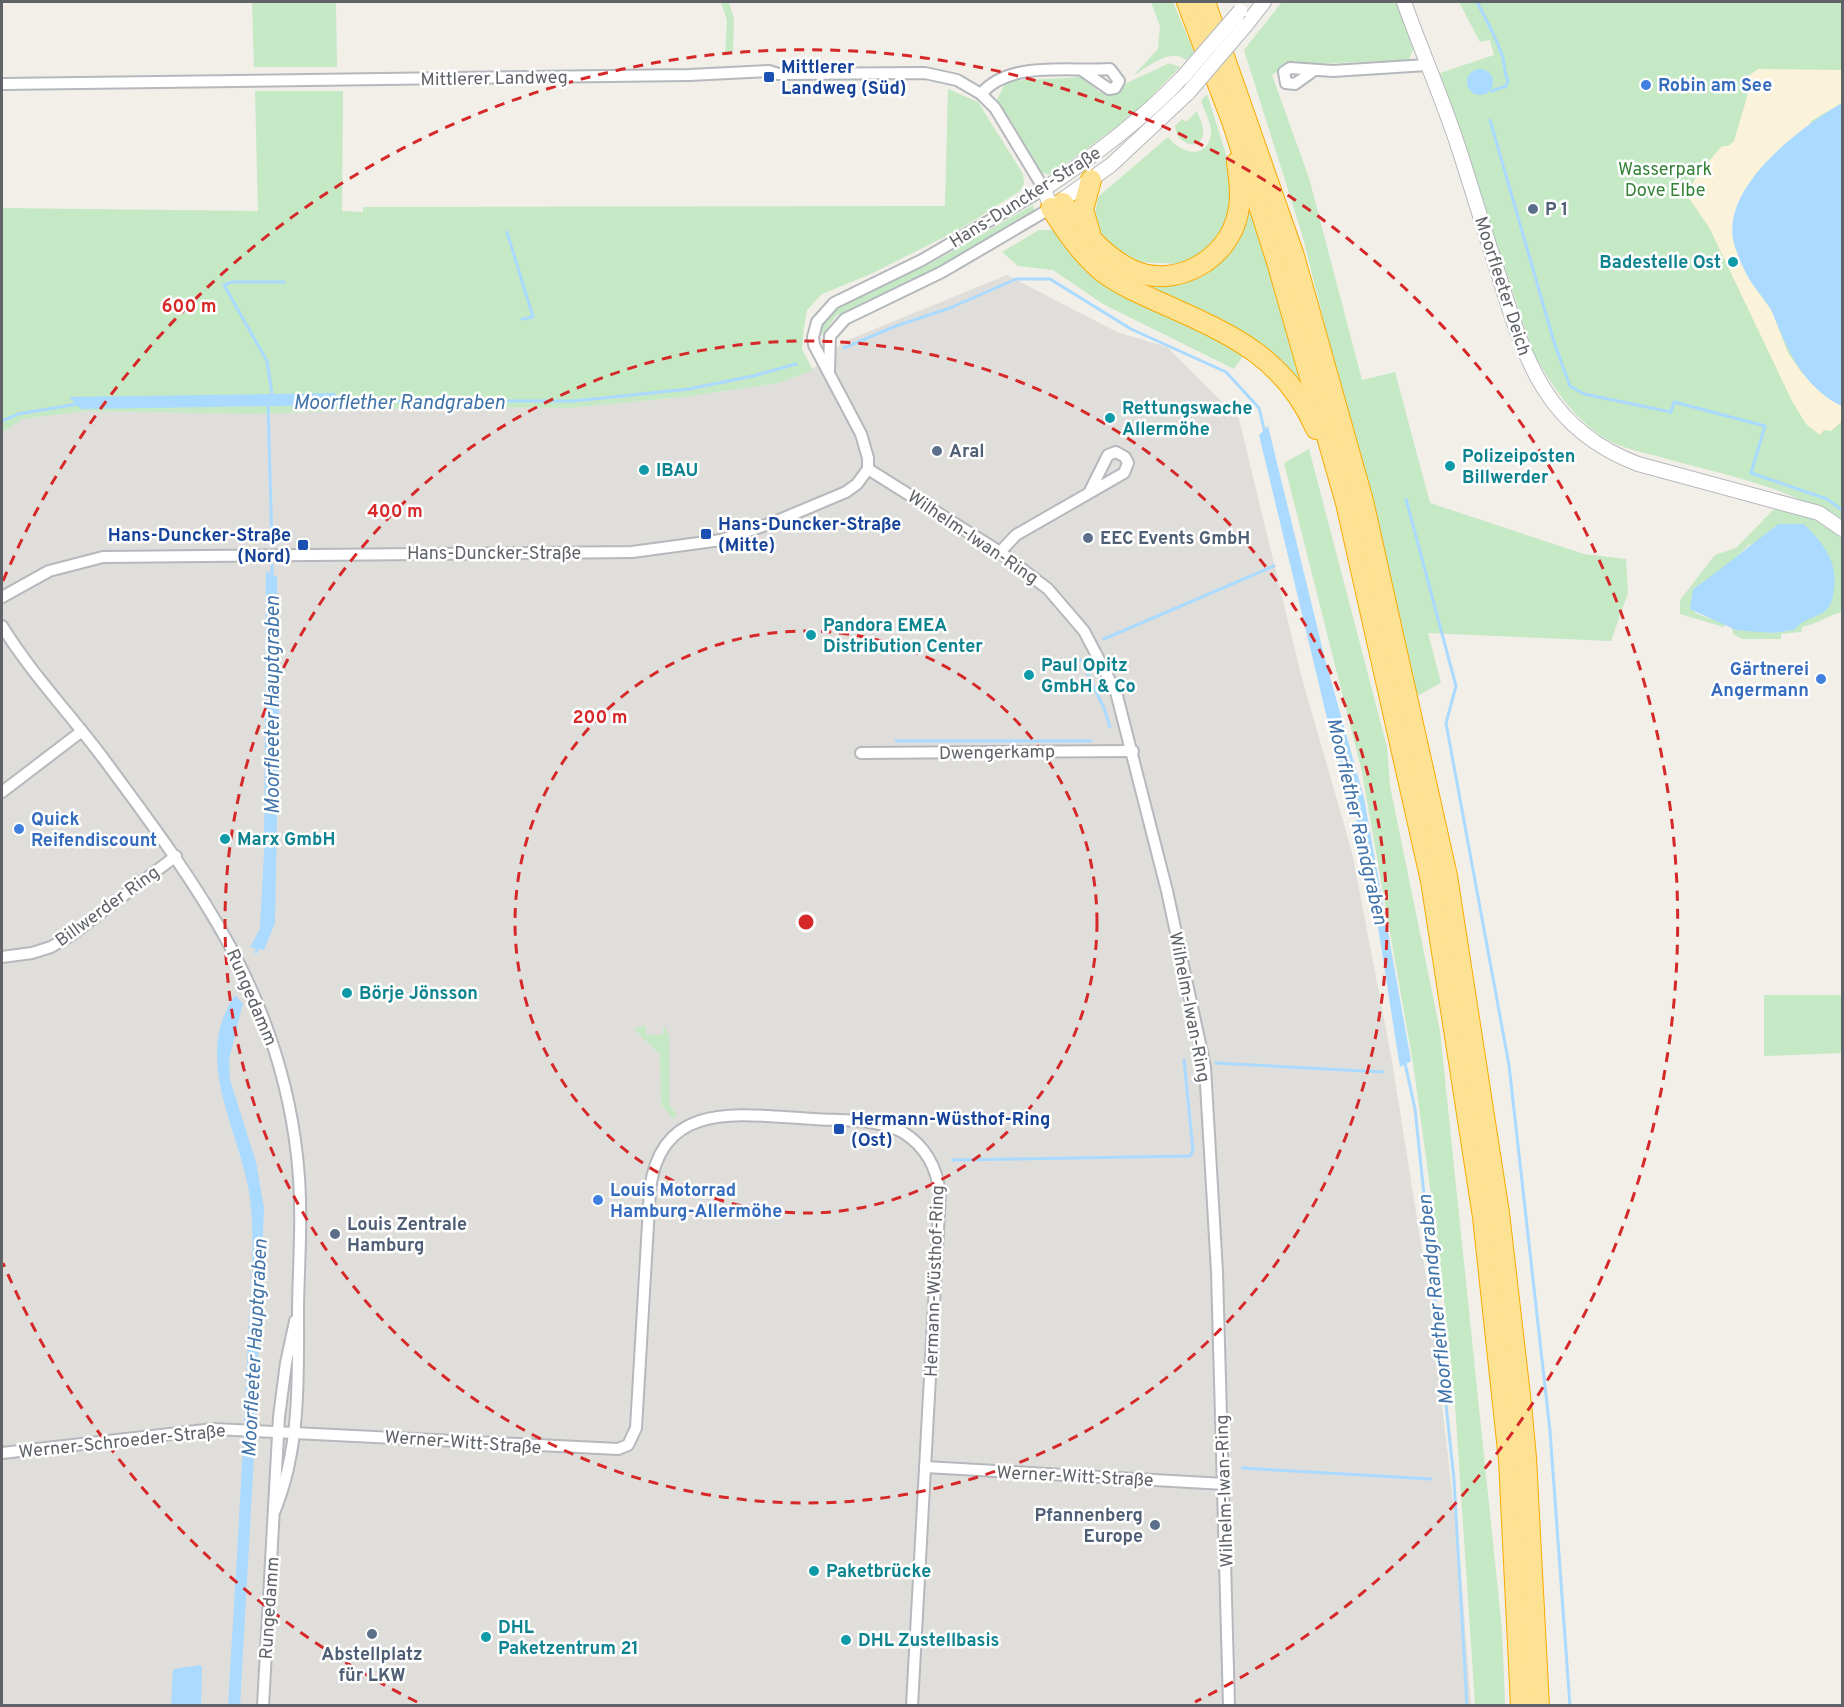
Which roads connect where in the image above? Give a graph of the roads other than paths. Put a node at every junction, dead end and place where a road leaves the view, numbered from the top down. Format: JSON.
{"nodes":[{"id":1,"x":1187,"y":2,"type":"edge"},
{"id":2,"x":1205,"y":2,"type":"edge"},
{"id":3,"x":1264,"y":2,"type":"edge"},
{"id":4,"x":1404,"y":2,"type":"edge"},
{"id":5,"x":1243,"y":6,"type":"edge"},
{"id":6,"x":1427,"y":65,"type":"junction"},
{"id":7,"x":1083,"y":71,"type":"dead end"},
{"id":8,"x":1313,"y":71,"type":"dead end"},
{"id":9,"x":2,"y":84,"type":"edge"},
{"id":10,"x":981,"y":94,"type":"junction"},
{"id":11,"x":1232,"y":121,"type":"junction"},
{"id":12,"x":1091,"y":180,"type":"junction"},
{"id":13,"x":1044,"y":189,"type":"junction"},
{"id":14,"x":1056,"y":204,"type":"junction"},
{"id":15,"x":1093,"y":238,"type":"junction"},
{"id":16,"x":829,"y":370,"type":"junction"},
{"id":17,"x":868,"y":469,"type":"junction"},
{"id":18,"x":1090,"y":491,"type":"dead end"},
{"id":19,"x":1346,"y":503,"type":"junction"},
{"id":20,"x":1842,"y":529,"type":"edge"},
{"id":21,"x":1000,"y":552,"type":"junction"},
{"id":22,"x":2,"y":597,"type":"edge"},
{"id":23,"x":2,"y":626,"type":"edge"},
{"id":24,"x":82,"y":731,"type":"junction"},
{"id":25,"x":1133,"y":751,"type":"junction"},
{"id":26,"x":861,"y":753,"type":"dead end"},
{"id":27,"x":2,"y":792,"type":"edge"},
{"id":28,"x":176,"y":856,"type":"junction"},
{"id":29,"x":2,"y":957,"type":"edge"},
{"id":30,"x":298,"y":1306,"type":"junction"},
{"id":31,"x":278,"y":1431,"type":"junction"},
{"id":32,"x":293,"y":1432,"type":"junction"},
{"id":33,"x":630,"y":1441,"type":"joint"},
{"id":34,"x":2,"y":1454,"type":"edge"},
{"id":35,"x":925,"y":1467,"type":"junction"},
{"id":36,"x":1225,"y":1484,"type":"junction"},
{"id":37,"x":275,"y":1510,"type":"junction"},
{"id":38,"x":263,"y":1706,"type":"edge"},
{"id":39,"x":912,"y":1706,"type":"edge"},
{"id":40,"x":1229,"y":1706,"type":"edge"},
{"id":41,"x":1521,"y":1706,"type":"edge"},
{"id":42,"x":1539,"y":1706,"type":"edge"}],
"edges":[{"from":1,"to":11,"type":"highway"},
{"from":2,"to":42,"type":"highway"},
{"from":3,"to":12,"type":"street","name":"Hans-Duncker-Straße","bridge":true},
{"from":4,"to":6,"type":"street","name":"Moorfleeter Deich"},
{"from":5,"to":13,"type":"street","name":"Hans-Duncker-Straße","bridge":true},
{"from":6,"to":8,"type":"street"},
{"from":6,"to":20,"type":"street","name":"Moorfleeter Deich"},
{"from":7,"to":10,"type":"street"},
{"from":9,"to":10,"type":"street","name":"Mittlerer Landweg"},
{"from":10,"to":13,"type":"street","name":"Mittlerer Landweg"},
{"from":11,"to":15,"type":"highway"},
{"from":11,"to":19,"type":"highway"},
{"from":12,"to":14,"type":"street","name":"Hans-Duncker-Straße"},
{"from":12,"to":15,"type":"highway"},
{"from":13,"to":14,"type":"street"},
{"from":13,"to":16,"type":"street","name":"Hans-Duncker-Straße"},
{"from":14,"to":15,"type":"highway"},
{"from":14,"to":16,"type":"street","name":"Hans-Duncker-Straße"},
{"from":14,"to":19,"type":"highway"},
{"from":16,"to":17,"type":"street","name":"Hans-Duncker-Straße"},
{"from":17,"to":21,"type":"street","name":"Wilhelm-Iwan-Ring"},
{"from":17,"to":22,"type":"street","name":"Hans-Duncker-Straße"},
{"from":18,"to":21,"type":"street"},
{"from":19,"to":41,"type":"highway"},
{"from":21,"to":25,"type":"street","name":"Wilhelm-Iwan-Ring"},
{"from":23,"to":24,"type":"street","name":"Rungedamm"},
{"from":24,"to":27,"type":"street"},
{"from":24,"to":28,"type":"street","name":"Rungedamm"},
{"from":25,"to":26,"type":"street","name":"Dwengerkamp"},
{"from":25,"to":36,"type":"street","name":"Wilhelm-Iwan-Ring"},
{"from":28,"to":29,"type":"street","name":"Billwerder Ring"},
{"from":28,"to":30,"type":"street","name":"Rungedamm"},
{"from":30,"to":31,"type":"street","name":"Rungedamm"},
{"from":30,"to":32,"type":"street","name":"Rungedamm"},
{"from":31,"to":32,"type":"street","name":"Werner-Witt-Straße"},
{"from":31,"to":34,"type":"street","name":"Werner-Schroeder-Straße"},
{"from":31,"to":37,"type":"street","name":"Rungedamm"},
{"from":32,"to":33,"type":"street","name":"Werner-Witt-Straße"},
{"from":32,"to":37,"type":"street","name":"Rungedamm"},
{"from":33,"to":35,"type":"street","name":"Hermann-Wüsthof-Ring"},
{"from":35,"to":36,"type":"street","name":"Werner-Witt-Straße"},
{"from":35,"to":39,"type":"street","name":"Hermann-Wüsthof-Ring"},
{"from":36,"to":40,"type":"street","name":"Wilhelm-Iwan-Ring"},
{"from":37,"to":38,"type":"street","name":"Rungedamm"}]}
